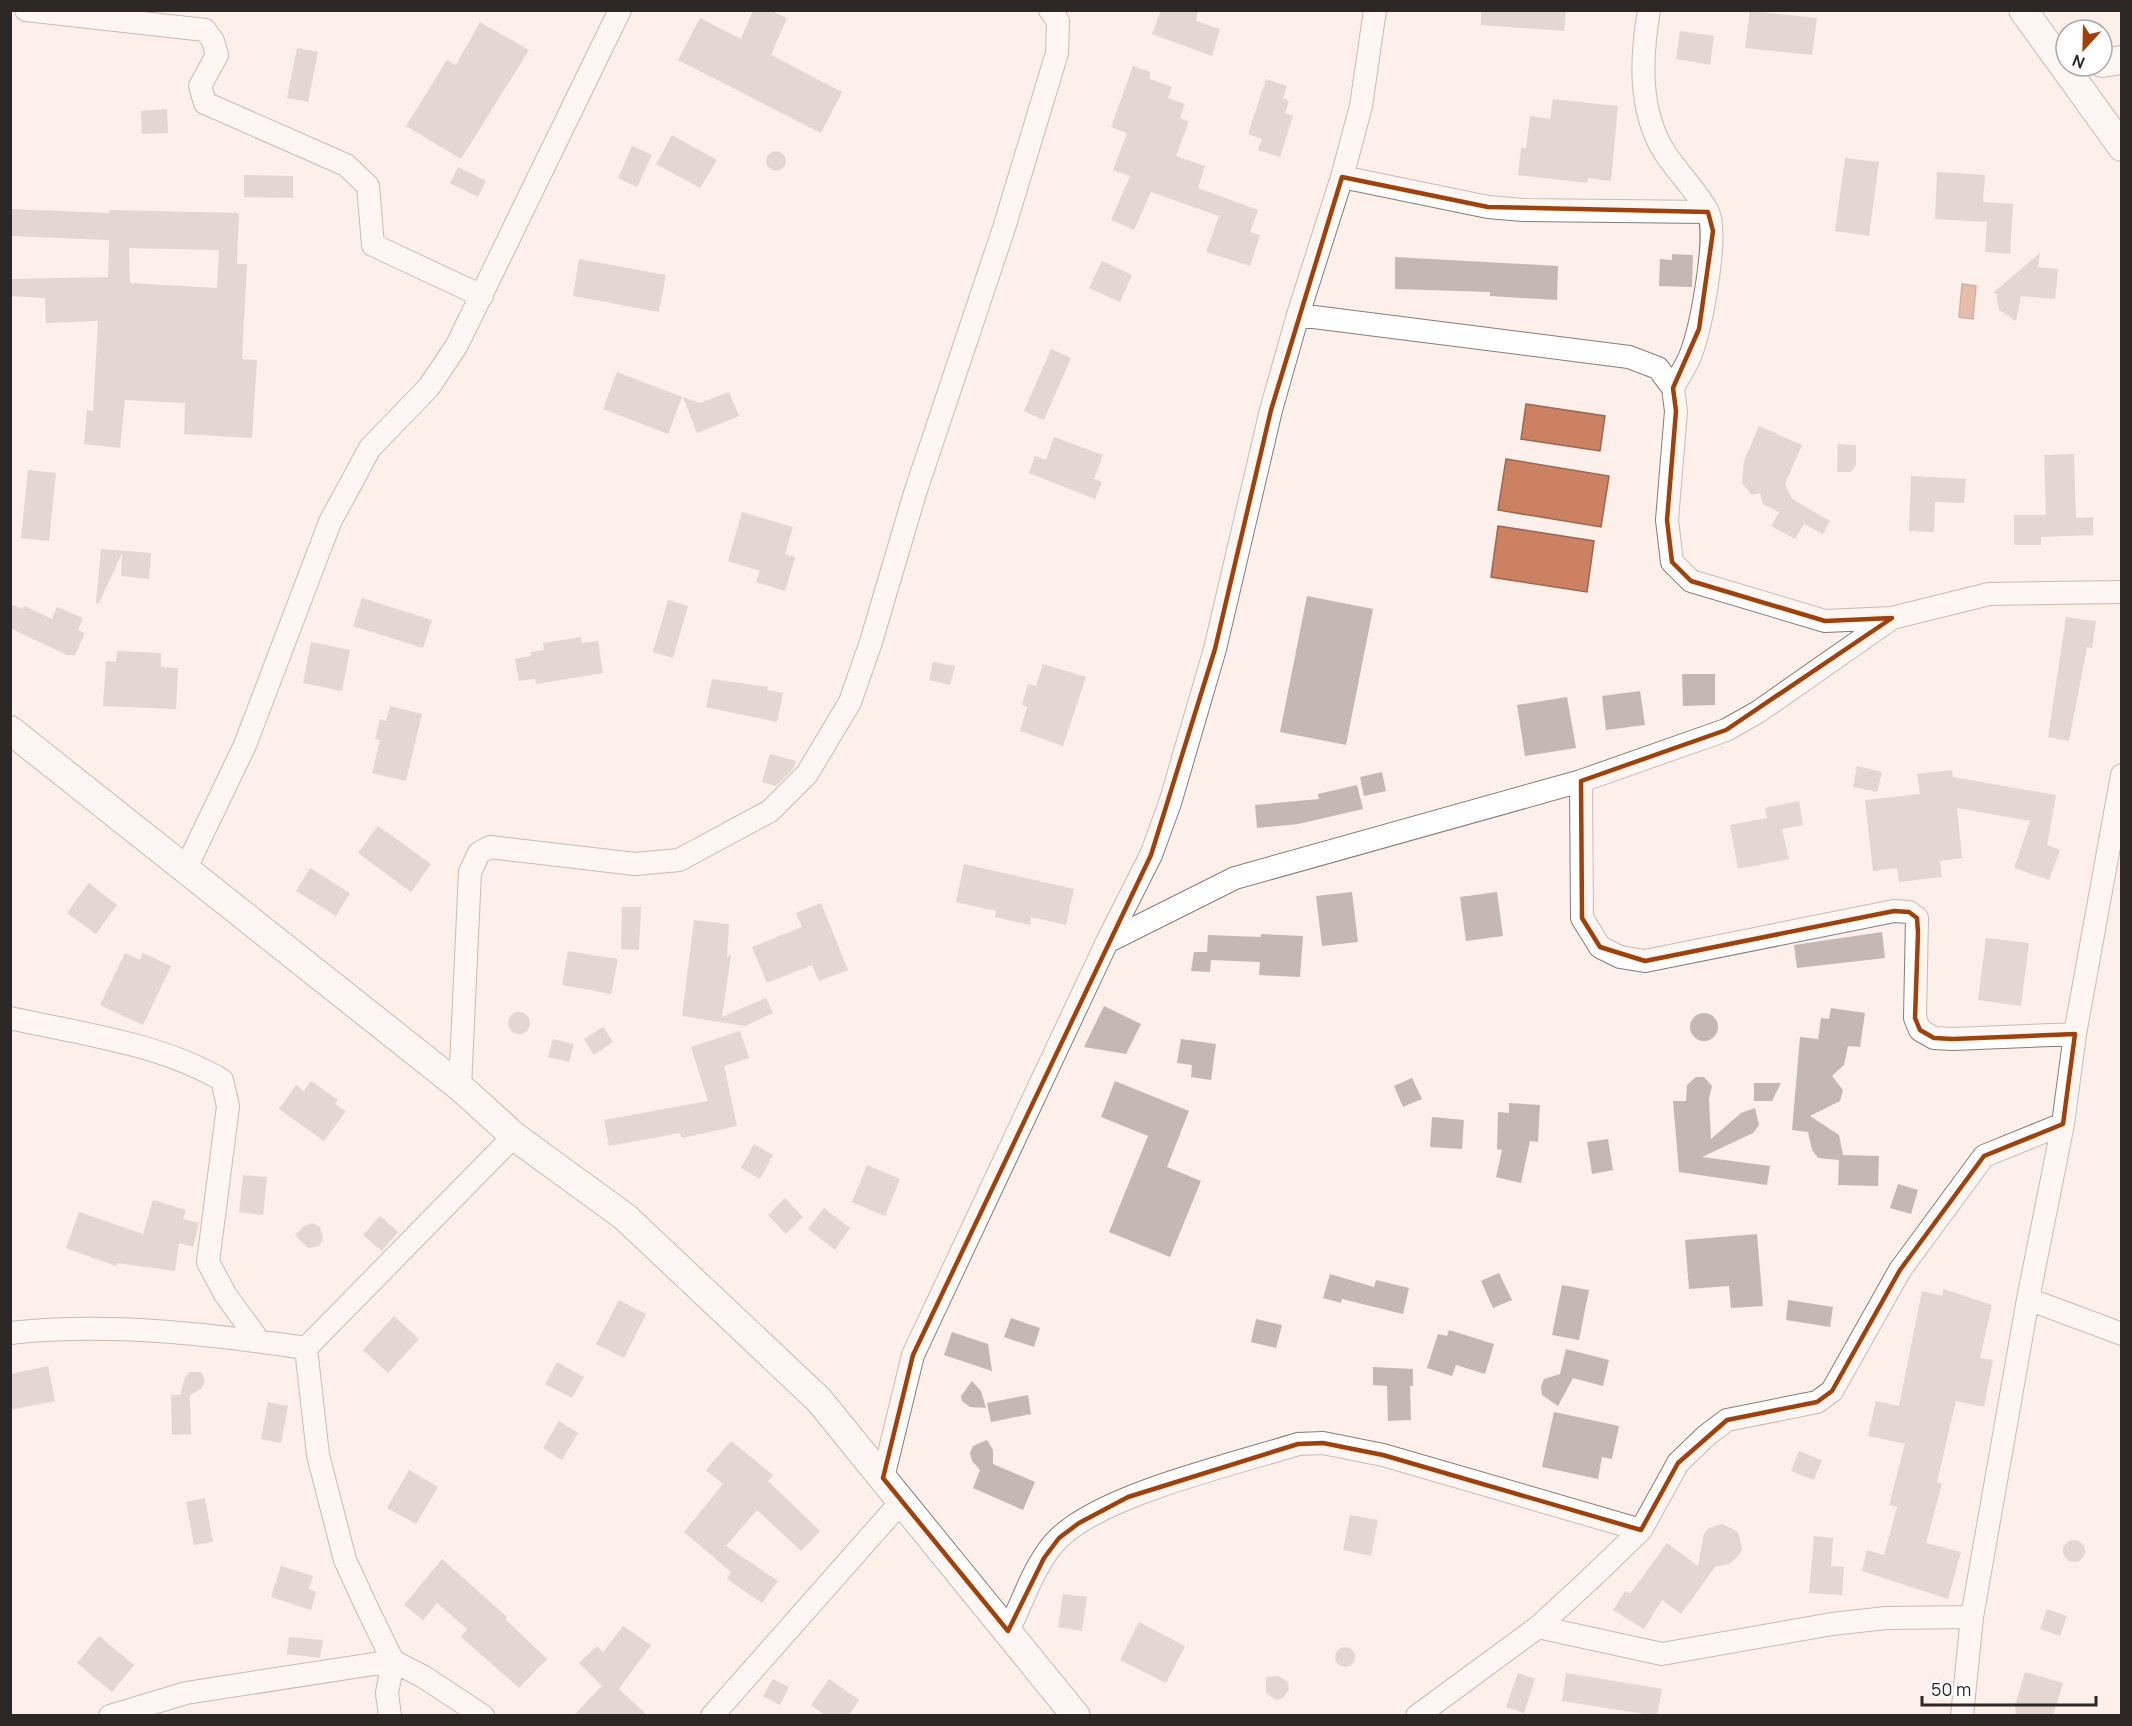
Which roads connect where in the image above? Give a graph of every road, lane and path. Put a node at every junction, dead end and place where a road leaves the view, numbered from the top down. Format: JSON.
{"nodes":[{"id":1,"x":26,"y":10,"type":"edge"},
{"id":2,"x":620,"y":10,"type":"edge"},
{"id":3,"x":1050,"y":10,"type":"edge"},
{"id":4,"x":1376,"y":10,"type":"edge"},
{"id":5,"x":1649,"y":10,"type":"edge"},
{"id":6,"x":2023,"y":10,"type":"edge"},
{"id":7,"x":2054,"y":51,"type":"edge"},
{"id":8,"x":2075,"y":78,"type":"edge"},
{"id":9,"x":2119,"y":137,"type":"edge"},
{"id":10,"x":1342,"y":177,"type":"junction"},
{"id":11,"x":1708,"y":212,"type":"junction"},
{"id":12,"x":482,"y":296,"type":"junction"},
{"id":13,"x":1298,"y":315,"type":"junction"},
{"id":14,"x":1673,"y":388,"type":"junction"},
{"id":15,"x":2121,"y":592,"type":"edge"},
{"id":16,"x":1892,"y":618,"type":"junction"},
{"id":17,"x":10,"y":730,"type":"edge"},
{"id":18,"x":2121,"y":775,"type":"edge"},
{"id":19,"x":1581,"y":781,"type":"junction"},
{"id":20,"x":186,"y":868,"type":"junction"},
{"id":21,"x":1107,"y":942,"type":"junction"},
{"id":22,"x":10,"y":1018,"type":"edge"},
{"id":23,"x":2075,"y":1034,"type":"junction"},
{"id":24,"x":460,"y":1087,"type":"junction"},
{"id":25,"x":2063,"y":1124,"type":"junction"},
{"id":26,"x":514,"y":1136,"type":"junction"},
{"id":27,"x":2028,"y":1299,"type":"junction"},
{"id":28,"x":10,"y":1333,"type":"edge"},
{"id":29,"x":2121,"y":1334,"type":"edge"},
{"id":30,"x":259,"y":1341,"type":"junction"},
{"id":31,"x":306,"y":1348,"type":"junction"},
{"id":32,"x":883,"y":1478,"type":"junction"},
{"id":33,"x":901,"y":1502,"type":"junction"},
{"id":34,"x":1641,"y":1530,"type":"junction"},
{"id":35,"x":1972,"y":1617,"type":"junction"},
{"id":36,"x":1538,"y":1627,"type":"junction"},
{"id":37,"x":1008,"y":1631,"type":"junction"},
{"id":38,"x":393,"y":1661,"type":"junction"},
{"id":39,"x":110,"y":1716,"type":"edge"},
{"id":40,"x":390,"y":1716,"type":"edge"},
{"id":41,"x":483,"y":1716,"type":"edge"},
{"id":42,"x":712,"y":1716,"type":"edge"},
{"id":43,"x":1076,"y":1716,"type":"edge"},
{"id":44,"x":1417,"y":1716,"type":"edge"},
{"id":45,"x":1962,"y":1716,"type":"edge"}],
"edges":[{"from":1,"to":12,"type":"street"},
{"from":2,"to":12,"type":"street"},
{"from":3,"to":24,"type":"street"},
{"from":4,"to":10,"type":"street"},
{"from":5,"to":11,"type":"street"},
{"from":6,"to":7,"type":"street"},
{"from":8,"to":9,"type":"street"},
{"from":10,"to":11,"type":"street"},
{"from":10,"to":13,"type":"street"},
{"from":11,"to":14,"type":"street"},
{"from":12,"to":20,"type":"street"},
{"from":13,"to":14,"type":"street"},
{"from":13,"to":21,"type":"street"},
{"from":14,"to":16,"type":"street"},
{"from":15,"to":16,"type":"street"},
{"from":16,"to":19,"type":"street"},
{"from":17,"to":20,"type":"street"},
{"from":18,"to":23,"type":"street"},
{"from":19,"to":21,"type":"street"},
{"from":19,"to":23,"type":"street"},
{"from":20,"to":24,"type":"street"},
{"from":21,"to":32,"type":"street"},
{"from":22,"to":30,"type":"street"},
{"from":23,"to":25,"type":"street"},
{"from":24,"to":26,"type":"street"},
{"from":25,"to":27,"type":"street"},
{"from":25,"to":34,"type":"street"},
{"from":26,"to":31,"type":"street"},
{"from":26,"to":32,"type":"street"},
{"from":27,"to":29,"type":"street"},
{"from":27,"to":35,"type":"street"},
{"from":28,"to":30,"type":"street"},
{"from":30,"to":31,"type":"street"},
{"from":31,"to":38,"type":"street"},
{"from":32,"to":33,"type":"street"},
{"from":33,"to":37,"type":"street"},
{"from":33,"to":42,"type":"street"},
{"from":34,"to":36,"type":"street"},
{"from":34,"to":37,"type":"street"},
{"from":35,"to":36,"type":"street"},
{"from":35,"to":45,"type":"street"},
{"from":36,"to":44,"type":"street"},
{"from":37,"to":43,"type":"street"},
{"from":38,"to":39,"type":"street"},
{"from":38,"to":40,"type":"street"},
{"from":38,"to":41,"type":"street"}]}
